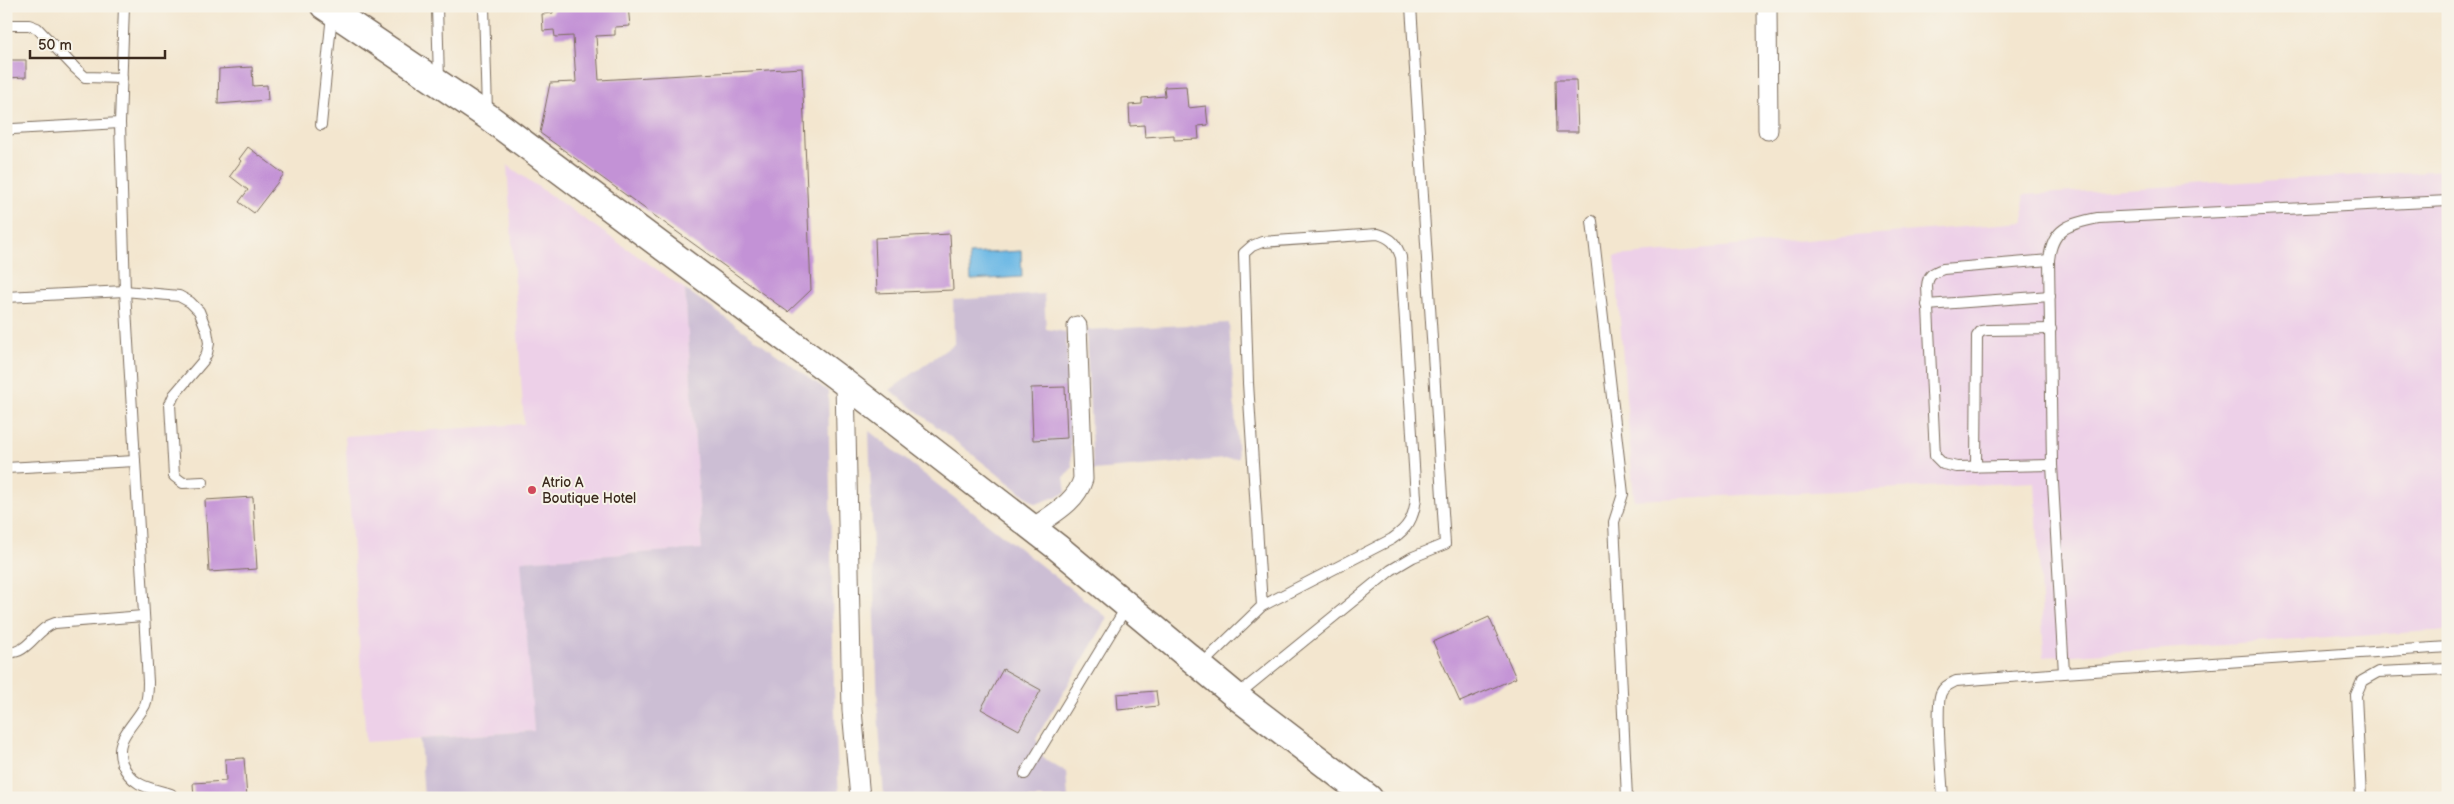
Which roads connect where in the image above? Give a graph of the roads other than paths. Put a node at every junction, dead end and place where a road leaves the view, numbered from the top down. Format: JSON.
{"nodes":[{"id":1,"x":124,"y":6,"type":"edge"},
{"id":2,"x":437,"y":6,"type":"edge"},
{"id":3,"x":484,"y":6,"type":"edge"},
{"id":4,"x":1411,"y":6,"type":"edge"},
{"id":5,"x":1767,"y":6,"type":"edge"},
{"id":6,"x":328,"y":8,"type":"edge"},
{"id":7,"x":6,"y":25,"type":"edge"},
{"id":8,"x":122,"y":78,"type":"junction"},
{"id":9,"x":439,"y":82,"type":"junction"},
{"id":10,"x":487,"y":116,"type":"junction"},
{"id":11,"x":120,"y":123,"type":"junction"},
{"id":12,"x":321,"y":125,"type":"dead end"},
{"id":13,"x":1768,"y":130,"type":"dead end"},
{"id":14,"x":6,"y":131,"type":"edge"},
{"id":15,"x":2448,"y":202,"type":"edge"},
{"id":16,"x":1592,"y":221,"type":"dead end"},
{"id":17,"x":2050,"y":260,"type":"junction"},
{"id":18,"x":125,"y":291,"type":"junction"},
{"id":19,"x":2050,"y":296,"type":"junction"},
{"id":20,"x":6,"y":297,"type":"edge"},
{"id":21,"x":1927,"y":305,"type":"junction"},
{"id":22,"x":1077,"y":326,"type":"dead end"},
{"id":23,"x":2050,"y":329,"type":"junction"},
{"id":24,"x":845,"y":383,"type":"junction"},
{"id":25,"x":135,"y":461,"type":"junction"},
{"id":26,"x":2052,"y":465,"type":"junction"},
{"id":27,"x":1976,"y":467,"type":"junction"},
{"id":28,"x":6,"y":468,"type":"edge"},
{"id":29,"x":203,"y":482,"type":"dead end"},
{"id":30,"x":1033,"y":528,"type":"junction"},
{"id":31,"x":1127,"y":606,"type":"junction"},
{"id":32,"x":1262,"y":606,"type":"junction"},
{"id":33,"x":142,"y":616,"type":"junction"},
{"id":34,"x":2448,"y":647,"type":"edge"},
{"id":35,"x":6,"y":652,"type":"edge"},
{"id":36,"x":1200,"y":666,"type":"junction"},
{"id":37,"x":2448,"y":669,"type":"edge"},
{"id":38,"x":2064,"y":673,"type":"junction"},
{"id":39,"x":1236,"y":696,"type":"junction"},
{"id":40,"x":1025,"y":774,"type":"dead end"},
{"id":41,"x":171,"y":794,"type":"dead end"},
{"id":42,"x":860,"y":798,"type":"edge"},
{"id":43,"x":1368,"y":798,"type":"edge"},
{"id":44,"x":1627,"y":798,"type":"edge"},
{"id":45,"x":1944,"y":798,"type":"edge"},
{"id":46,"x":2361,"y":798,"type":"edge"}],
"edges":[{"from":1,"to":8,"type":"lane"},
{"from":2,"to":9,"type":"lane"},
{"from":3,"to":10,"type":"lane"},
{"from":4,"to":39,"type":"lane"},
{"from":5,"to":13,"type":"street"},
{"from":6,"to":9,"type":"main road"},
{"from":6,"to":12,"type":"lane"},
{"from":7,"to":8,"type":"lane"},
{"from":8,"to":11,"type":"lane"},
{"from":9,"to":10,"type":"main road"},
{"from":10,"to":24,"type":"main road"},
{"from":11,"to":14,"type":"lane"},
{"from":11,"to":18,"type":"lane"},
{"from":15,"to":17,"type":"lane"},
{"from":16,"to":44,"type":"lane"},
{"from":17,"to":19,"type":"lane"},
{"from":17,"to":21,"type":"lane"},
{"from":18,"to":20,"type":"lane"},
{"from":18,"to":25,"type":"lane"},
{"from":18,"to":29,"type":"lane"},
{"from":19,"to":21,"type":"lane"},
{"from":19,"to":23,"type":"lane"},
{"from":21,"to":27,"type":"lane"},
{"from":22,"to":30,"type":"street"},
{"from":23,"to":26,"type":"lane"},
{"from":23,"to":27,"type":"lane"},
{"from":24,"to":30,"type":"main road"},
{"from":24,"to":42,"type":"street"},
{"from":25,"to":28,"type":"lane"},
{"from":25,"to":33,"type":"lane"},
{"from":26,"to":27,"type":"lane"},
{"from":26,"to":38,"type":"lane"},
{"from":30,"to":31,"type":"main road"},
{"from":31,"to":36,"type":"main road"},
{"from":31,"to":40,"type":"lane"},
{"from":32,"to":32,"type":"lane"},
{"from":32,"to":36,"type":"lane"},
{"from":33,"to":35,"type":"lane"},
{"from":33,"to":41,"type":"lane"},
{"from":34,"to":38,"type":"lane"},
{"from":36,"to":39,"type":"main road"},
{"from":37,"to":46,"type":"lane"},
{"from":38,"to":45,"type":"lane"},
{"from":39,"to":43,"type":"main road"}]}
